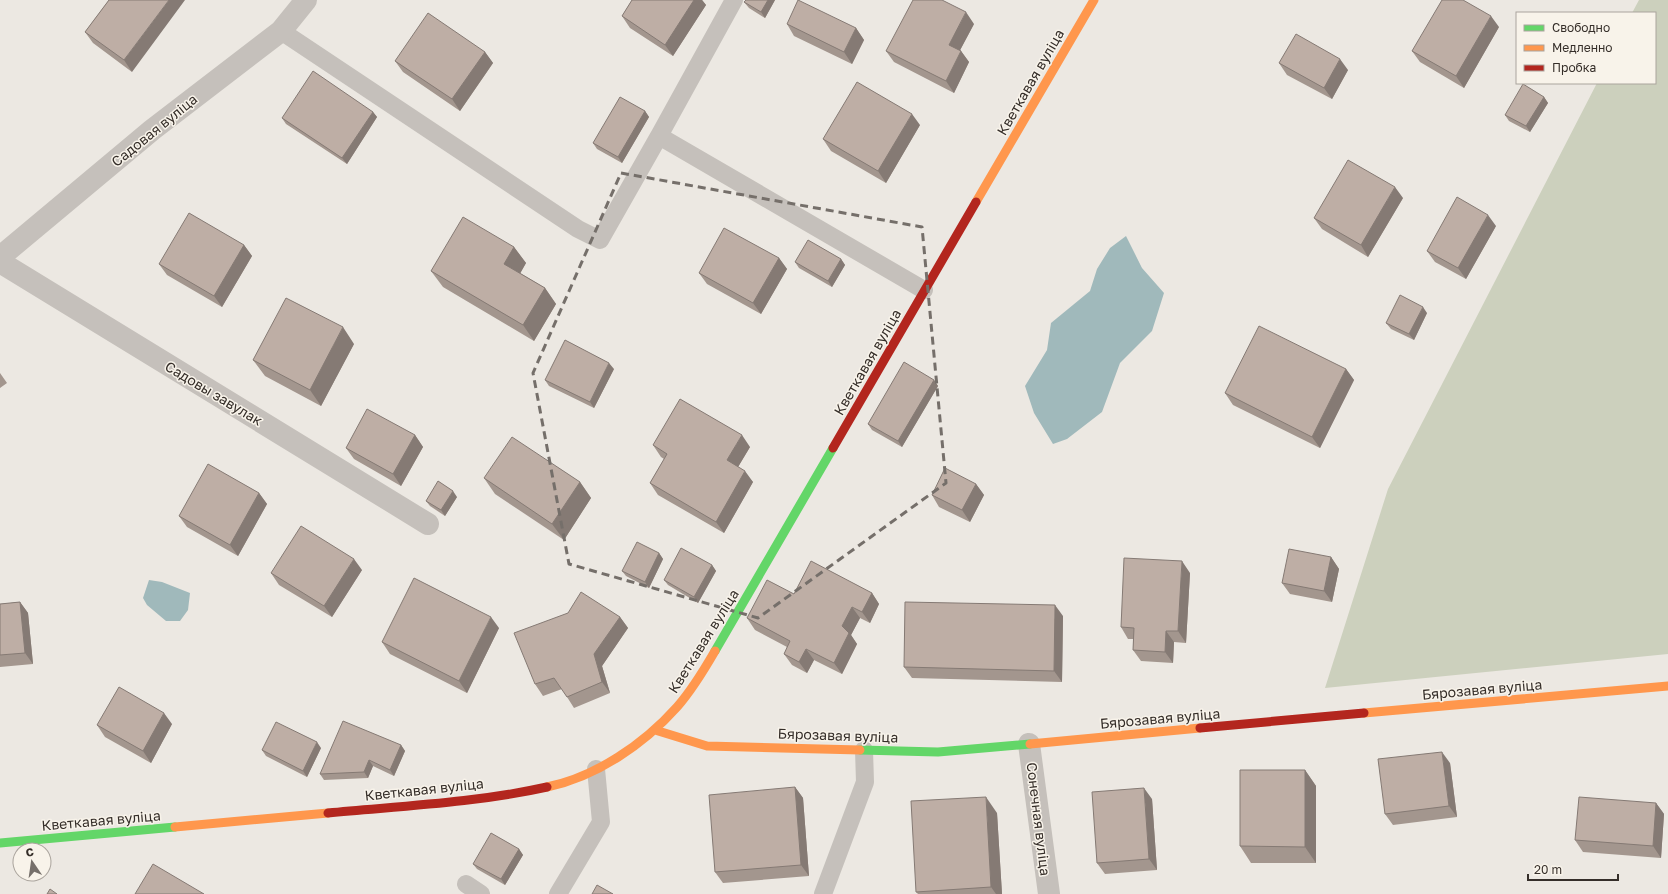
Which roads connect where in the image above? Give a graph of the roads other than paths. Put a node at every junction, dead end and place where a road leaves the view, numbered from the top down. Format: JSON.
{"nodes":[{"id":1,"x":306,"y":0,"type":"edge"},
{"id":2,"x":734,"y":0,"type":"edge"},
{"id":3,"x":1094,"y":0,"type":"edge"},
{"id":4,"x":282,"y":31,"type":"junction"},
{"id":5,"x":659,"y":136,"type":"junction"},
{"id":6,"x":0,"y":257,"type":"edge"},
{"id":7,"x":0,"y":262,"type":"edge"},
{"id":8,"x":924,"y":290,"type":"junction"},
{"id":9,"x":428,"y":524,"type":"dead end"},
{"id":10,"x":1668,"y":686,"type":"edge"},
{"id":11,"x":655,"y":730,"type":"junction"},
{"id":12,"x":1029,"y":744,"type":"junction"},
{"id":13,"x":864,"y":750,"type":"junction"},
{"id":14,"x":596,"y":769,"type":"junction"},
{"id":15,"x":0,"y":843,"type":"edge"},
{"id":16,"x":466,"y":884,"type":"dead end"},
{"id":17,"x":481,"y":894,"type":"edge"},
{"id":18,"x":558,"y":894,"type":"edge"},
{"id":19,"x":823,"y":894,"type":"edge"},
{"id":20,"x":1049,"y":894,"type":"edge"}],
"edges":[{"from":1,"to":4,"type":"street","name":"Садовая вуліца"},
{"from":2,"to":5,"type":"lane"},
{"from":3,"to":8,"type":"street","name":"Кветкавая вуліца"},
{"from":4,"to":5,"type":"lane"},
{"from":4,"to":6,"type":"street","name":"Садовая вуліца"},
{"from":5,"to":8,"type":"lane"},
{"from":7,"to":9,"type":"street","name":"Садовы завулак"},
{"from":8,"to":11,"type":"street","name":"Кветкавая вуліца"},
{"from":10,"to":12,"type":"street","name":"Бярозавая вуліца"},
{"from":11,"to":13,"type":"street","name":"Бярозавая вуліца"},
{"from":11,"to":14,"type":"street","name":"Кветкавая вуліца"},
{"from":12,"to":13,"type":"street","name":"Бярозавая вуліца"},
{"from":12,"to":20,"type":"street","name":"Сонечная вуліца"},
{"from":13,"to":19,"type":"lane"},
{"from":14,"to":15,"type":"street","name":"Кветкавая вуліца"},
{"from":14,"to":18,"type":"lane"},
{"from":16,"to":17,"type":"lane"}]}
